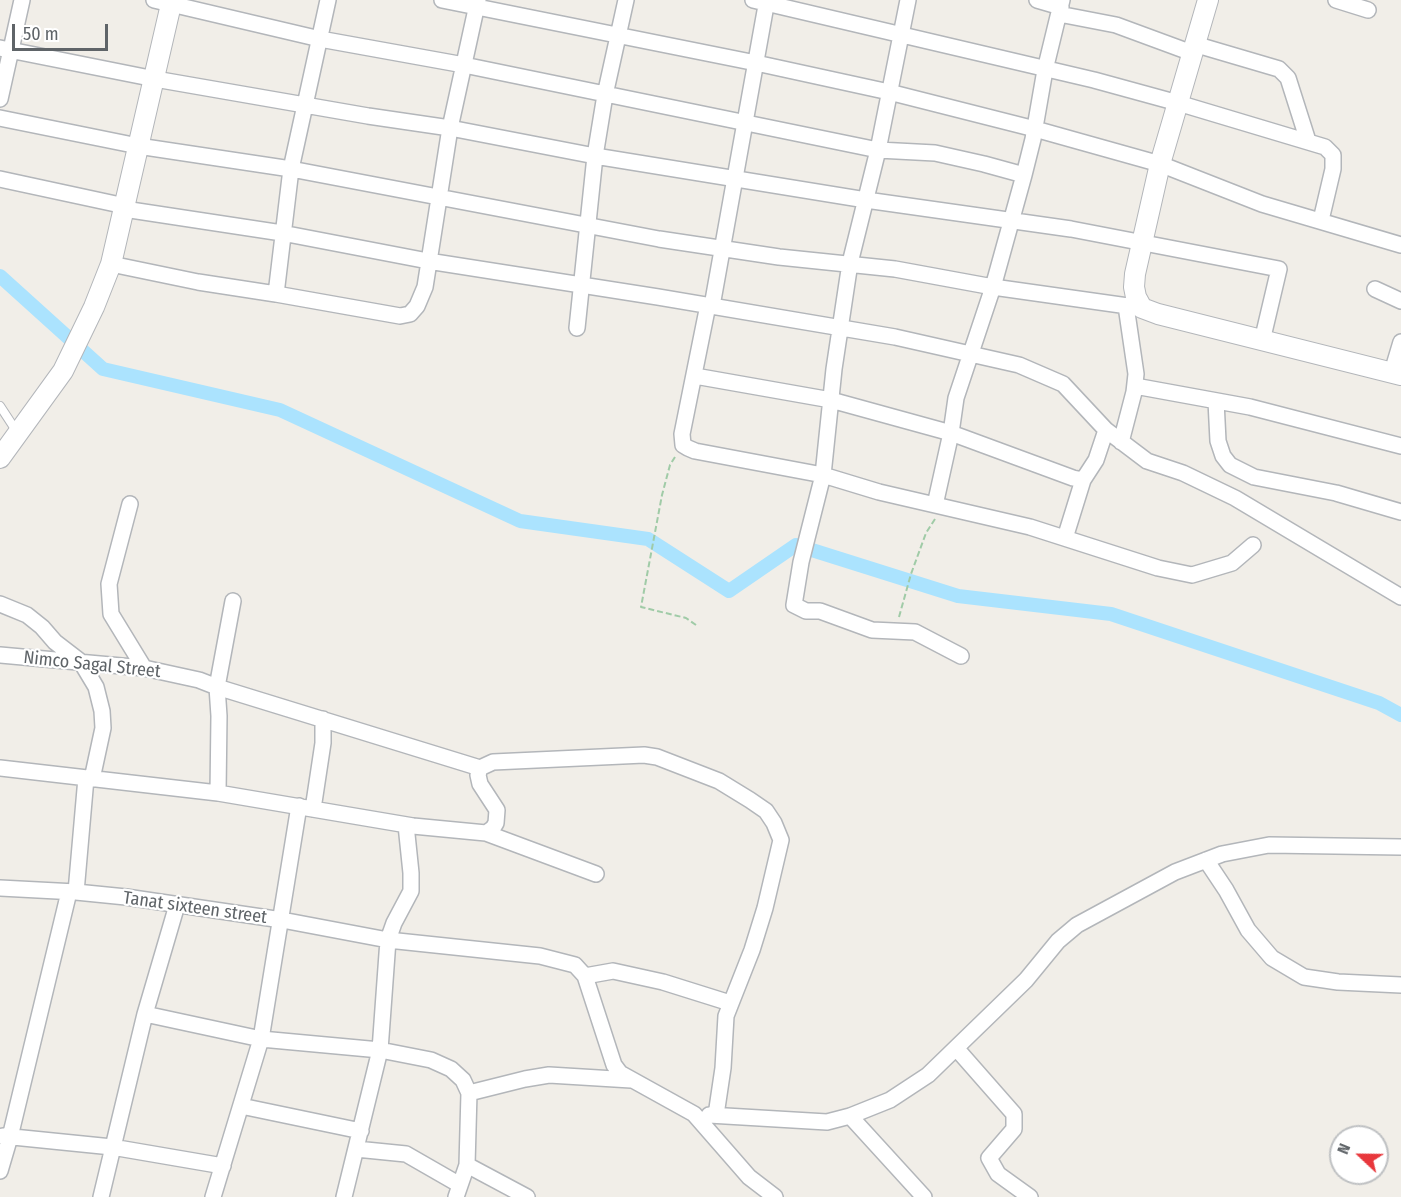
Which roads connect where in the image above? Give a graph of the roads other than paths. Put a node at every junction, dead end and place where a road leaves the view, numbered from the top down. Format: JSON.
{"nodes":[{"id":1,"x":22,"y":0,"type":"edge"},
{"id":2,"x":328,"y":0,"type":"edge"},
{"id":3,"x":442,"y":0,"type":"edge"},
{"id":4,"x":626,"y":0,"type":"edge"},
{"id":5,"x":908,"y":0,"type":"edge"},
{"id":6,"x":1037,"y":0,"type":"edge"},
{"id":7,"x":1208,"y":0,"type":"edge"},
{"id":8,"x":1336,"y":0,"type":"edge"},
{"id":9,"x":166,"y":1,"type":"edge"},
{"id":10,"x":762,"y":1,"type":"edge"},
{"id":11,"x":478,"y":4,"type":"edge"},
{"id":12,"x":1061,"y":7,"type":"edge"},
{"id":13,"x":1368,"y":10,"type":"dead end"},
{"id":14,"x":900,"y":34,"type":"junction"},
{"id":15,"x":618,"y":36,"type":"junction"},
{"id":16,"x":320,"y":39,"type":"junction"},
{"id":17,"x":6,"y":48,"type":"edge"},
{"id":18,"x":1193,"y":48,"type":"junction"},
{"id":19,"x":756,"y":63,"type":"junction"},
{"id":20,"x":464,"y":65,"type":"junction"},
{"id":21,"x":1045,"y":70,"type":"junction"},
{"id":22,"x":155,"y":79,"type":"junction"},
{"id":23,"x":889,"y":92,"type":"junction"},
{"id":24,"x":605,"y":95,"type":"junction"},
{"id":25,"x":0,"y":99,"type":"edge"},
{"id":26,"x":1178,"y":103,"type":"junction"},
{"id":27,"x":306,"y":105,"type":"junction"},
{"id":28,"x":0,"y":118,"type":"edge"},
{"id":29,"x":746,"y":123,"type":"junction"},
{"id":30,"x":450,"y":128,"type":"junction"},
{"id":31,"x":1035,"y":129,"type":"junction"},
{"id":32,"x":1308,"y":141,"type":"junction"},
{"id":33,"x":138,"y":147,"type":"junction"},
{"id":34,"x":878,"y":150,"type":"junction"},
{"id":35,"x":596,"y":156,"type":"junction"},
{"id":36,"x":1160,"y":164,"type":"junction"},
{"id":37,"x":291,"y":169,"type":"junction"},
{"id":38,"x":1024,"y":175,"type":"junction"},
{"id":39,"x":735,"y":177,"type":"junction"},
{"id":40,"x":0,"y":179,"type":"edge"},
{"id":41,"x":438,"y":196,"type":"junction"},
{"id":42,"x":866,"y":200,"type":"junction"},
{"id":43,"x":125,"y":208,"type":"junction"},
{"id":44,"x":1321,"y":220,"type":"junction"},
{"id":45,"x":1012,"y":221,"type":"junction"},
{"id":46,"x":588,"y":225,"type":"junction"},
{"id":47,"x":282,"y":233,"type":"junction"},
{"id":48,"x":1142,"y":244,"type":"junction"},
{"id":49,"x":1401,"y":245,"type":"edge"},
{"id":50,"x":722,"y":248,"type":"junction"},
{"id":51,"x":428,"y":261,"type":"junction"},
{"id":52,"x":850,"y":263,"type":"junction"},
{"id":53,"x":111,"y":264,"type":"junction"},
{"id":54,"x":581,"y":285,"type":"junction"},
{"id":55,"x":993,"y":286,"type":"junction"},
{"id":56,"x":1375,"y":290,"type":"dead end"},
{"id":57,"x":276,"y":294,"type":"junction"},
{"id":58,"x":1401,"y":301,"type":"edge"},
{"id":59,"x":710,"y":305,"type":"junction"},
{"id":60,"x":1134,"y":307,"type":"junction"},
{"id":61,"x":577,"y":328,"type":"dead end"},
{"id":62,"x":841,"y":328,"type":"junction"},
{"id":63,"x":1262,"y":341,"type":"junction"},
{"id":64,"x":1401,"y":342,"type":"edge"},
{"id":65,"x":970,"y":355,"type":"junction"},
{"id":66,"x":1396,"y":374,"type":"edge"},
{"id":67,"x":695,"y":376,"type":"junction"},
{"id":68,"x":1135,"y":386,"type":"junction"},
{"id":69,"x":831,"y":400,"type":"junction"},
{"id":70,"x":1216,"y":401,"type":"junction"},
{"id":71,"x":0,"y":406,"type":"edge"},
{"id":72,"x":1106,"y":430,"type":"junction"},
{"id":73,"x":951,"y":433,"type":"junction"},
{"id":74,"x":1121,"y":442,"type":"junction"},
{"id":75,"x":1401,"y":446,"type":"edge"},
{"id":76,"x":6,"y":447,"type":"edge"},
{"id":77,"x":823,"y":475,"type":"junction"},
{"id":78,"x":1083,"y":480,"type":"junction"},
{"id":79,"x":130,"y":504,"type":"dead end"},
{"id":80,"x":939,"y":505,"type":"junction"},
{"id":81,"x":1401,"y":512,"type":"edge"},
{"id":82,"x":1065,"y":538,"type":"junction"},
{"id":83,"x":1252,"y":545,"type":"dead end"},
{"id":84,"x":1399,"y":590,"type":"edge"},
{"id":85,"x":232,"y":601,"type":"dead end"},
{"id":86,"x":0,"y":604,"type":"edge"},
{"id":87,"x":0,"y":655,"type":"edge"},
{"id":88,"x":961,"y":656,"type":"dead end"},
{"id":89,"x":81,"y":662,"type":"junction"},
{"id":90,"x":144,"y":668,"type":"junction"},
{"id":91,"x":217,"y":687,"type":"junction"},
{"id":92,"x":323,"y":719,"type":"junction"},
{"id":93,"x":0,"y":768,"type":"edge"},
{"id":94,"x":480,"y":768,"type":"junction"},
{"id":95,"x":89,"y":779,"type":"junction"},
{"id":96,"x":218,"y":793,"type":"junction"},
{"id":97,"x":306,"y":807,"type":"junction"},
{"id":98,"x":406,"y":825,"type":"junction"},
{"id":99,"x":486,"y":833,"type":"junction"},
{"id":100,"x":1401,"y":848,"type":"edge"},
{"id":101,"x":1206,"y":860,"type":"junction"},
{"id":102,"x":596,"y":874,"type":"dead end"},
{"id":103,"x":0,"y":888,"type":"edge"},
{"id":104,"x":72,"y":892,"type":"junction"},
{"id":105,"x":177,"y":905,"type":"junction"},
{"id":106,"x":282,"y":920,"type":"junction"},
{"id":107,"x":388,"y":939,"type":"junction"},
{"id":108,"x":585,"y":976,"type":"junction"},
{"id":109,"x":1401,"y":986,"type":"edge"},
{"id":110,"x":730,"y":1003,"type":"junction"},
{"id":111,"x":146,"y":1014,"type":"junction"},
{"id":112,"x":261,"y":1039,"type":"junction"},
{"id":113,"x":956,"y":1048,"type":"junction"},
{"id":114,"x":380,"y":1050,"type":"junction"},
{"id":115,"x":633,"y":1080,"type":"junction"},
{"id":116,"x":468,"y":1093,"type":"junction"},
{"id":117,"x":241,"y":1106,"type":"junction"},
{"id":118,"x":694,"y":1114,"type":"junction"},
{"id":119,"x":716,"y":1115,"type":"junction"},
{"id":120,"x":850,"y":1116,"type":"junction"},
{"id":121,"x":361,"y":1131,"type":"junction"},
{"id":122,"x":5,"y":1136,"type":"edge"},
{"id":123,"x":112,"y":1147,"type":"junction"},
{"id":124,"x":356,"y":1149,"type":"junction"},
{"id":125,"x":467,"y":1165,"type":"junction"},
{"id":126,"x":223,"y":1166,"type":"junction"},
{"id":127,"x":0,"y":1171,"type":"edge"},
{"id":128,"x":458,"y":1191,"type":"edge"},
{"id":129,"x":101,"y":1197,"type":"edge"},
{"id":130,"x":213,"y":1197,"type":"edge"},
{"id":131,"x":344,"y":1197,"type":"edge"},
{"id":132,"x":527,"y":1197,"type":"edge"},
{"id":133,"x":775,"y":1197,"type":"edge"},
{"id":134,"x":924,"y":1197,"type":"edge"},
{"id":135,"x":1030,"y":1197,"type":"edge"}],
"edges":[{"from":1,"to":17,"type":"street"},
{"from":2,"to":16,"type":"street"},
{"from":3,"to":11,"type":"street"},
{"from":4,"to":15,"type":"street"},
{"from":5,"to":14,"type":"street"},
{"from":6,"to":12,"type":"street"},
{"from":7,"to":18,"type":"street"},
{"from":8,"to":13,"type":"street"},
{"from":9,"to":16,"type":"street"},
{"from":9,"to":22,"type":"street"},
{"from":10,"to":14,"type":"street"},
{"from":10,"to":19,"type":"street"},
{"from":11,"to":15,"type":"street"},
{"from":11,"to":20,"type":"street"},
{"from":12,"to":18,"type":"street"},
{"from":12,"to":21,"type":"street"},
{"from":14,"to":21,"type":"street"},
{"from":14,"to":23,"type":"street"},
{"from":15,"to":19,"type":"street"},
{"from":15,"to":24,"type":"street"},
{"from":16,"to":20,"type":"street"},
{"from":16,"to":27,"type":"street"},
{"from":17,"to":22,"type":"street"},
{"from":17,"to":25,"type":"street"},
{"from":18,"to":26,"type":"street"},
{"from":18,"to":32,"type":"street"},
{"from":19,"to":23,"type":"street"},
{"from":19,"to":29,"type":"street"},
{"from":20,"to":24,"type":"street"},
{"from":20,"to":30,"type":"street"},
{"from":21,"to":26,"type":"street"},
{"from":21,"to":31,"type":"street"},
{"from":22,"to":27,"type":"street"},
{"from":22,"to":33,"type":"street"},
{"from":23,"to":31,"type":"street"},
{"from":23,"to":34,"type":"street"},
{"from":24,"to":29,"type":"street"},
{"from":24,"to":35,"type":"street"},
{"from":26,"to":32,"type":"street"},
{"from":26,"to":36,"type":"street"},
{"from":27,"to":30,"type":"street"},
{"from":27,"to":37,"type":"street"},
{"from":28,"to":33,"type":"street"},
{"from":29,"to":34,"type":"street"},
{"from":29,"to":39,"type":"street"},
{"from":30,"to":35,"type":"street"},
{"from":30,"to":41,"type":"street"},
{"from":31,"to":36,"type":"street"},
{"from":31,"to":38,"type":"street"},
{"from":32,"to":44,"type":"street"},
{"from":33,"to":37,"type":"street"},
{"from":33,"to":43,"type":"street"},
{"from":34,"to":38,"type":"street"},
{"from":34,"to":42,"type":"street"},
{"from":35,"to":39,"type":"street"},
{"from":35,"to":46,"type":"street"},
{"from":36,"to":44,"type":"street"},
{"from":36,"to":48,"type":"street"},
{"from":37,"to":41,"type":"street"},
{"from":37,"to":47,"type":"street"},
{"from":38,"to":45,"type":"street"},
{"from":39,"to":42,"type":"street"},
{"from":39,"to":50,"type":"street"},
{"from":40,"to":43,"type":"street"},
{"from":41,"to":46,"type":"street"},
{"from":41,"to":51,"type":"street"},
{"from":42,"to":45,"type":"street"},
{"from":42,"to":52,"type":"street"},
{"from":43,"to":47,"type":"street"},
{"from":43,"to":53,"type":"street"},
{"from":44,"to":49,"type":"street"},
{"from":45,"to":48,"type":"street"},
{"from":45,"to":55,"type":"street"},
{"from":46,"to":50,"type":"street"},
{"from":46,"to":54,"type":"street"},
{"from":47,"to":51,"type":"street"},
{"from":47,"to":57,"type":"street"},
{"from":48,"to":60,"type":"street"},
{"from":48,"to":63,"type":"street"},
{"from":50,"to":52,"type":"street"},
{"from":50,"to":59,"type":"street"},
{"from":51,"to":54,"type":"street"},
{"from":51,"to":57,"type":"street"},
{"from":52,"to":55,"type":"street"},
{"from":52,"to":62,"type":"street"},
{"from":53,"to":57,"type":"street"},
{"from":53,"to":76,"type":"street"},
{"from":54,"to":59,"type":"street"},
{"from":54,"to":61,"type":"street"},
{"from":55,"to":60,"type":"street"},
{"from":55,"to":65,"type":"street"},
{"from":56,"to":58,"type":"street"},
{"from":59,"to":62,"type":"street"},
{"from":59,"to":67,"type":"street"},
{"from":60,"to":63,"type":"street"},
{"from":60,"to":68,"type":"street"},
{"from":62,"to":65,"type":"street"},
{"from":62,"to":69,"type":"street"},
{"from":63,"to":66,"type":"street"},
{"from":64,"to":66,"type":"street"},
{"from":65,"to":72,"type":"street"},
{"from":65,"to":73,"type":"street"},
{"from":67,"to":69,"type":"street"},
{"from":67,"to":77,"type":"street"},
{"from":68,"to":70,"type":"street"},
{"from":68,"to":74,"type":"street"},
{"from":69,"to":73,"type":"street"},
{"from":69,"to":77,"type":"street"},
{"from":70,"to":75,"type":"street"},
{"from":70,"to":81,"type":"street"},
{"from":71,"to":76,"type":"lane"},
{"from":72,"to":74,"type":"street"},
{"from":72,"to":78,"type":"street"},
{"from":73,"to":78,"type":"street"},
{"from":73,"to":80,"type":"street"},
{"from":74,"to":84,"type":"street"},
{"from":77,"to":80,"type":"street"},
{"from":77,"to":88,"type":"street"},
{"from":78,"to":82,"type":"street"},
{"from":79,"to":90,"type":"street"},
{"from":80,"to":82,"type":"street"},
{"from":82,"to":83,"type":"street"},
{"from":85,"to":91,"type":"street"},
{"from":86,"to":89,"type":"street"},
{"from":87,"to":89,"type":"street","name":"Nimco Sagal Street"},
{"from":89,"to":90,"type":"street","name":"Nimco Sagal Street"},
{"from":89,"to":95,"type":"street"},
{"from":90,"to":91,"type":"street","name":"Nimco Sagal Street"},
{"from":91,"to":92,"type":"street","name":"Nimco Sagal Street"},
{"from":91,"to":96,"type":"street"},
{"from":92,"to":94,"type":"street","name":"Nimco Sagal Street"},
{"from":92,"to":97,"type":"street"},
{"from":93,"to":95,"type":"street"},
{"from":94,"to":99,"type":"street"},
{"from":94,"to":110,"type":"street"},
{"from":95,"to":96,"type":"street"},
{"from":95,"to":104,"type":"street"},
{"from":96,"to":97,"type":"street"},
{"from":97,"to":98,"type":"street"},
{"from":97,"to":106,"type":"street"},
{"from":98,"to":99,"type":"street"},
{"from":98,"to":107,"type":"street"},
{"from":99,"to":102,"type":"street"},
{"from":100,"to":101,"type":"street"},
{"from":101,"to":109,"type":"street"},
{"from":101,"to":113,"type":"street"},
{"from":103,"to":104,"type":"street","name":"Tanat sixteen street"},
{"from":104,"to":105,"type":"street","name":"Tanat sixteen street"},
{"from":104,"to":122,"type":"street"},
{"from":105,"to":106,"type":"street","name":"Tanat sixteen street"},
{"from":105,"to":111,"type":"street"},
{"from":106,"to":107,"type":"street","name":"Tanat sixteen street"},
{"from":106,"to":112,"type":"street"},
{"from":107,"to":108,"type":"street","name":"Tanat sixteen street"},
{"from":107,"to":114,"type":"street"},
{"from":108,"to":110,"type":"street"},
{"from":108,"to":115,"type":"street"},
{"from":110,"to":119,"type":"street"},
{"from":111,"to":112,"type":"street"},
{"from":111,"to":123,"type":"street"},
{"from":112,"to":114,"type":"street"},
{"from":112,"to":117,"type":"street"},
{"from":113,"to":120,"type":"street"},
{"from":113,"to":135,"type":"street"},
{"from":114,"to":116,"type":"street"},
{"from":114,"to":121,"type":"street"},
{"from":115,"to":116,"type":"street"},
{"from":115,"to":118,"type":"street"},
{"from":116,"to":125,"type":"street"},
{"from":117,"to":121,"type":"street"},
{"from":117,"to":126,"type":"street"},
{"from":118,"to":119,"type":"street"},
{"from":118,"to":133,"type":"street"},
{"from":119,"to":120,"type":"street"},
{"from":120,"to":134,"type":"street"},
{"from":121,"to":124,"type":"street"},
{"from":122,"to":123,"type":"street"},
{"from":122,"to":127,"type":"street"},
{"from":123,"to":126,"type":"street"},
{"from":123,"to":129,"type":"street"},
{"from":124,"to":128,"type":"street"},
{"from":124,"to":131,"type":"street"},
{"from":125,"to":128,"type":"street"},
{"from":125,"to":132,"type":"street"},
{"from":126,"to":130,"type":"street"}]}
